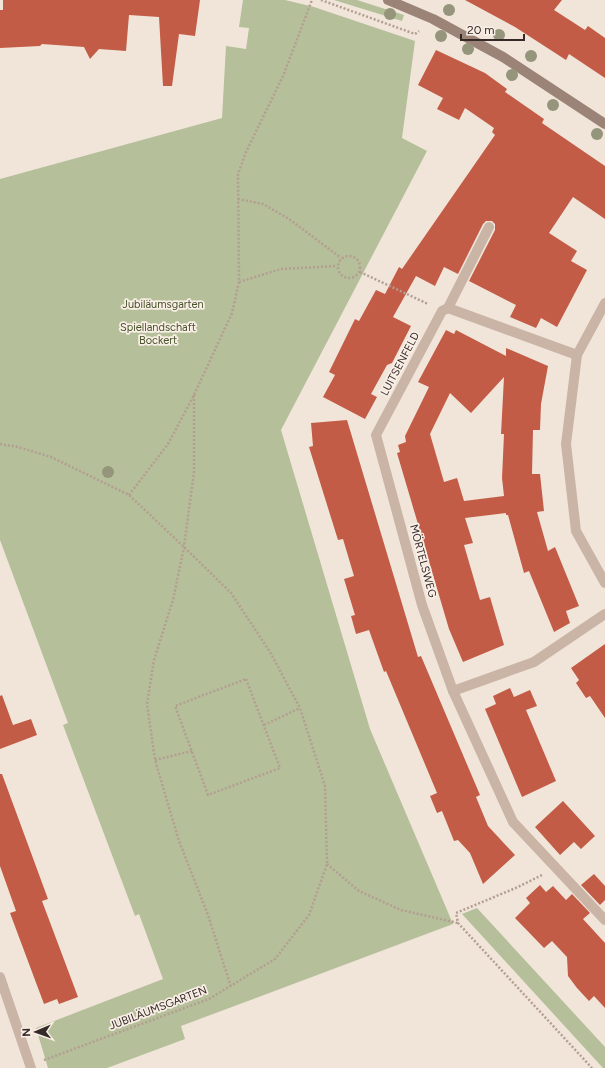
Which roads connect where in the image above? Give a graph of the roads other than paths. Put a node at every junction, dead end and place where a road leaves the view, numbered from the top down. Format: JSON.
{"nodes":[{"id":1,"x":388,"y":0,"type":"edge"},
{"id":2,"x":605,"y":124,"type":"edge"},
{"id":3,"x":489,"y":227,"type":"dead end"},
{"id":4,"x":605,"y":303,"type":"edge"},
{"id":5,"x":445,"y":309,"type":"junction"},
{"id":6,"x":576,"y":355,"type":"junction"},
{"id":7,"x":376,"y":435,"type":"joint"},
{"id":8,"x":605,"y":583,"type":"edge"},
{"id":9,"x":605,"y":614,"type":"edge"},
{"id":10,"x":453,"y":691,"type":"junction"},
{"id":11,"x":605,"y":920,"type":"edge"},
{"id":12,"x":0,"y":976,"type":"edge"},
{"id":13,"x":31,"y":1066,"type":"edge"}],
"edges":[{"from":1,"to":2,"type":"main road"},
{"from":3,"to":5,"type":"street","name":"LUITSENFELD"},
{"from":4,"to":6,"type":"street"},
{"from":5,"to":6,"type":"street"},
{"from":5,"to":7,"type":"street","name":"LUITSENFELD"},
{"from":6,"to":8,"type":"street"},
{"from":7,"to":10,"type":"street","name":"MÖRTELSWEG"},
{"from":9,"to":10,"type":"street"},
{"from":10,"to":11,"type":"street","name":"MÖRTELSWEG"},
{"from":12,"to":13,"type":"street"}]}
